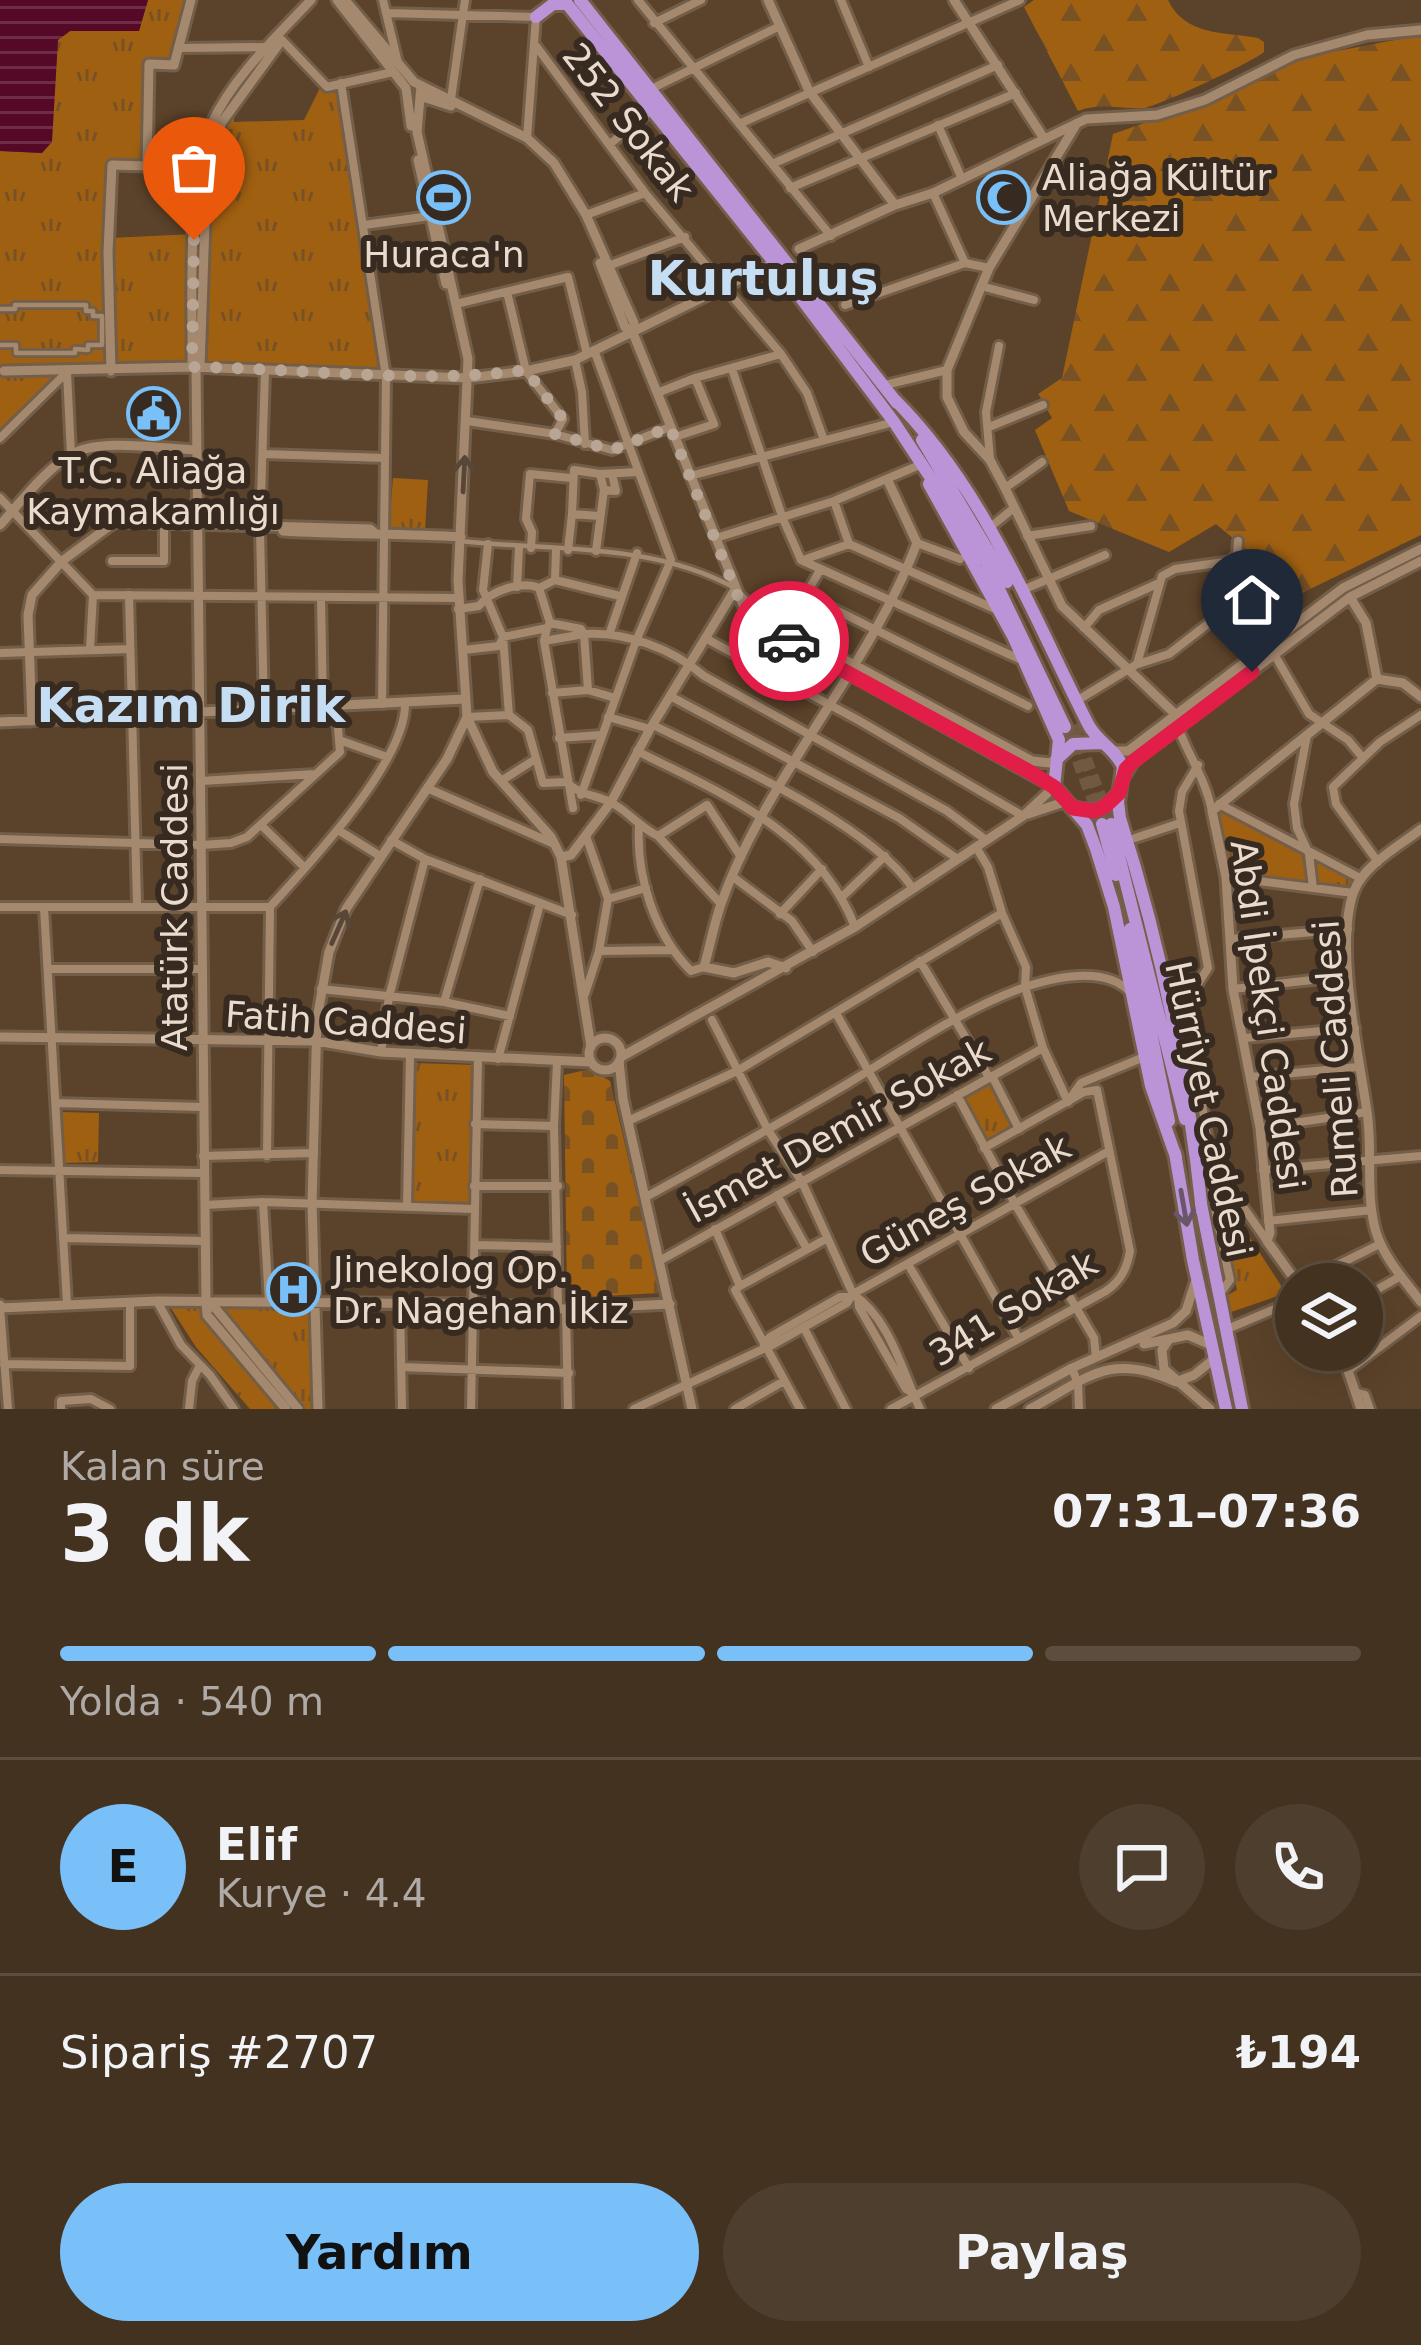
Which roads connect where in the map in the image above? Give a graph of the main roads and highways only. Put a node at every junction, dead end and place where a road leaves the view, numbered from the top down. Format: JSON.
{"nodes":[{"id":1,"x":540,"y":0,"type":"edge"},
{"id":2,"x":570,"y":1,"type":"edge"},
{"id":3,"x":893,"y":398,"type":"junction"},
{"id":4,"x":922,"y":464,"type":"junction"},
{"id":5,"x":1108,"y":747,"type":"junction"},
{"id":6,"x":1058,"y":758,"type":"junction"},
{"id":7,"x":1119,"y":793,"type":"junction"},
{"id":8,"x":1068,"y":805,"type":"junction"},
{"id":9,"x":1176,"y":1157,"type":"junction"},
{"id":10,"x":1202,"y":1211,"type":"junction"},
{"id":11,"x":1221,"y":1349,"type":"junction"},
{"id":12,"x":1226,"y":1409,"type":"edge"},
{"id":13,"x":1242,"y":1409,"type":"edge"}],
"edges":[{"from":1,"to":2,"type":"highway"},
{"from":2,"to":3,"type":"highway"},
{"from":2,"to":4,"type":"highway"},
{"from":3,"to":4,"type":"highway"},
{"from":3,"to":5,"type":"highway"},
{"from":4,"to":6,"type":"highway"},
{"from":5,"to":6,"type":"highway"},
{"from":5,"to":7,"type":"highway"},
{"from":6,"to":8,"type":"highway"},
{"from":7,"to":8,"type":"highway"},
{"from":7,"to":10,"type":"highway"},
{"from":8,"to":9,"type":"highway"},
{"from":9,"to":10,"type":"highway","name":"Hürriyet Caddesi"},
{"from":9,"to":11,"type":"highway","name":"Hürriyet Caddesi","one_way":true},
{"from":10,"to":11,"type":"highway","name":"Hürriyet Caddesi"},
{"from":11,"to":12,"type":"highway","name":"Hürriyet Caddesi"},
{"from":11,"to":13,"type":"highway","name":"Hürriyet Caddesi"}]}
